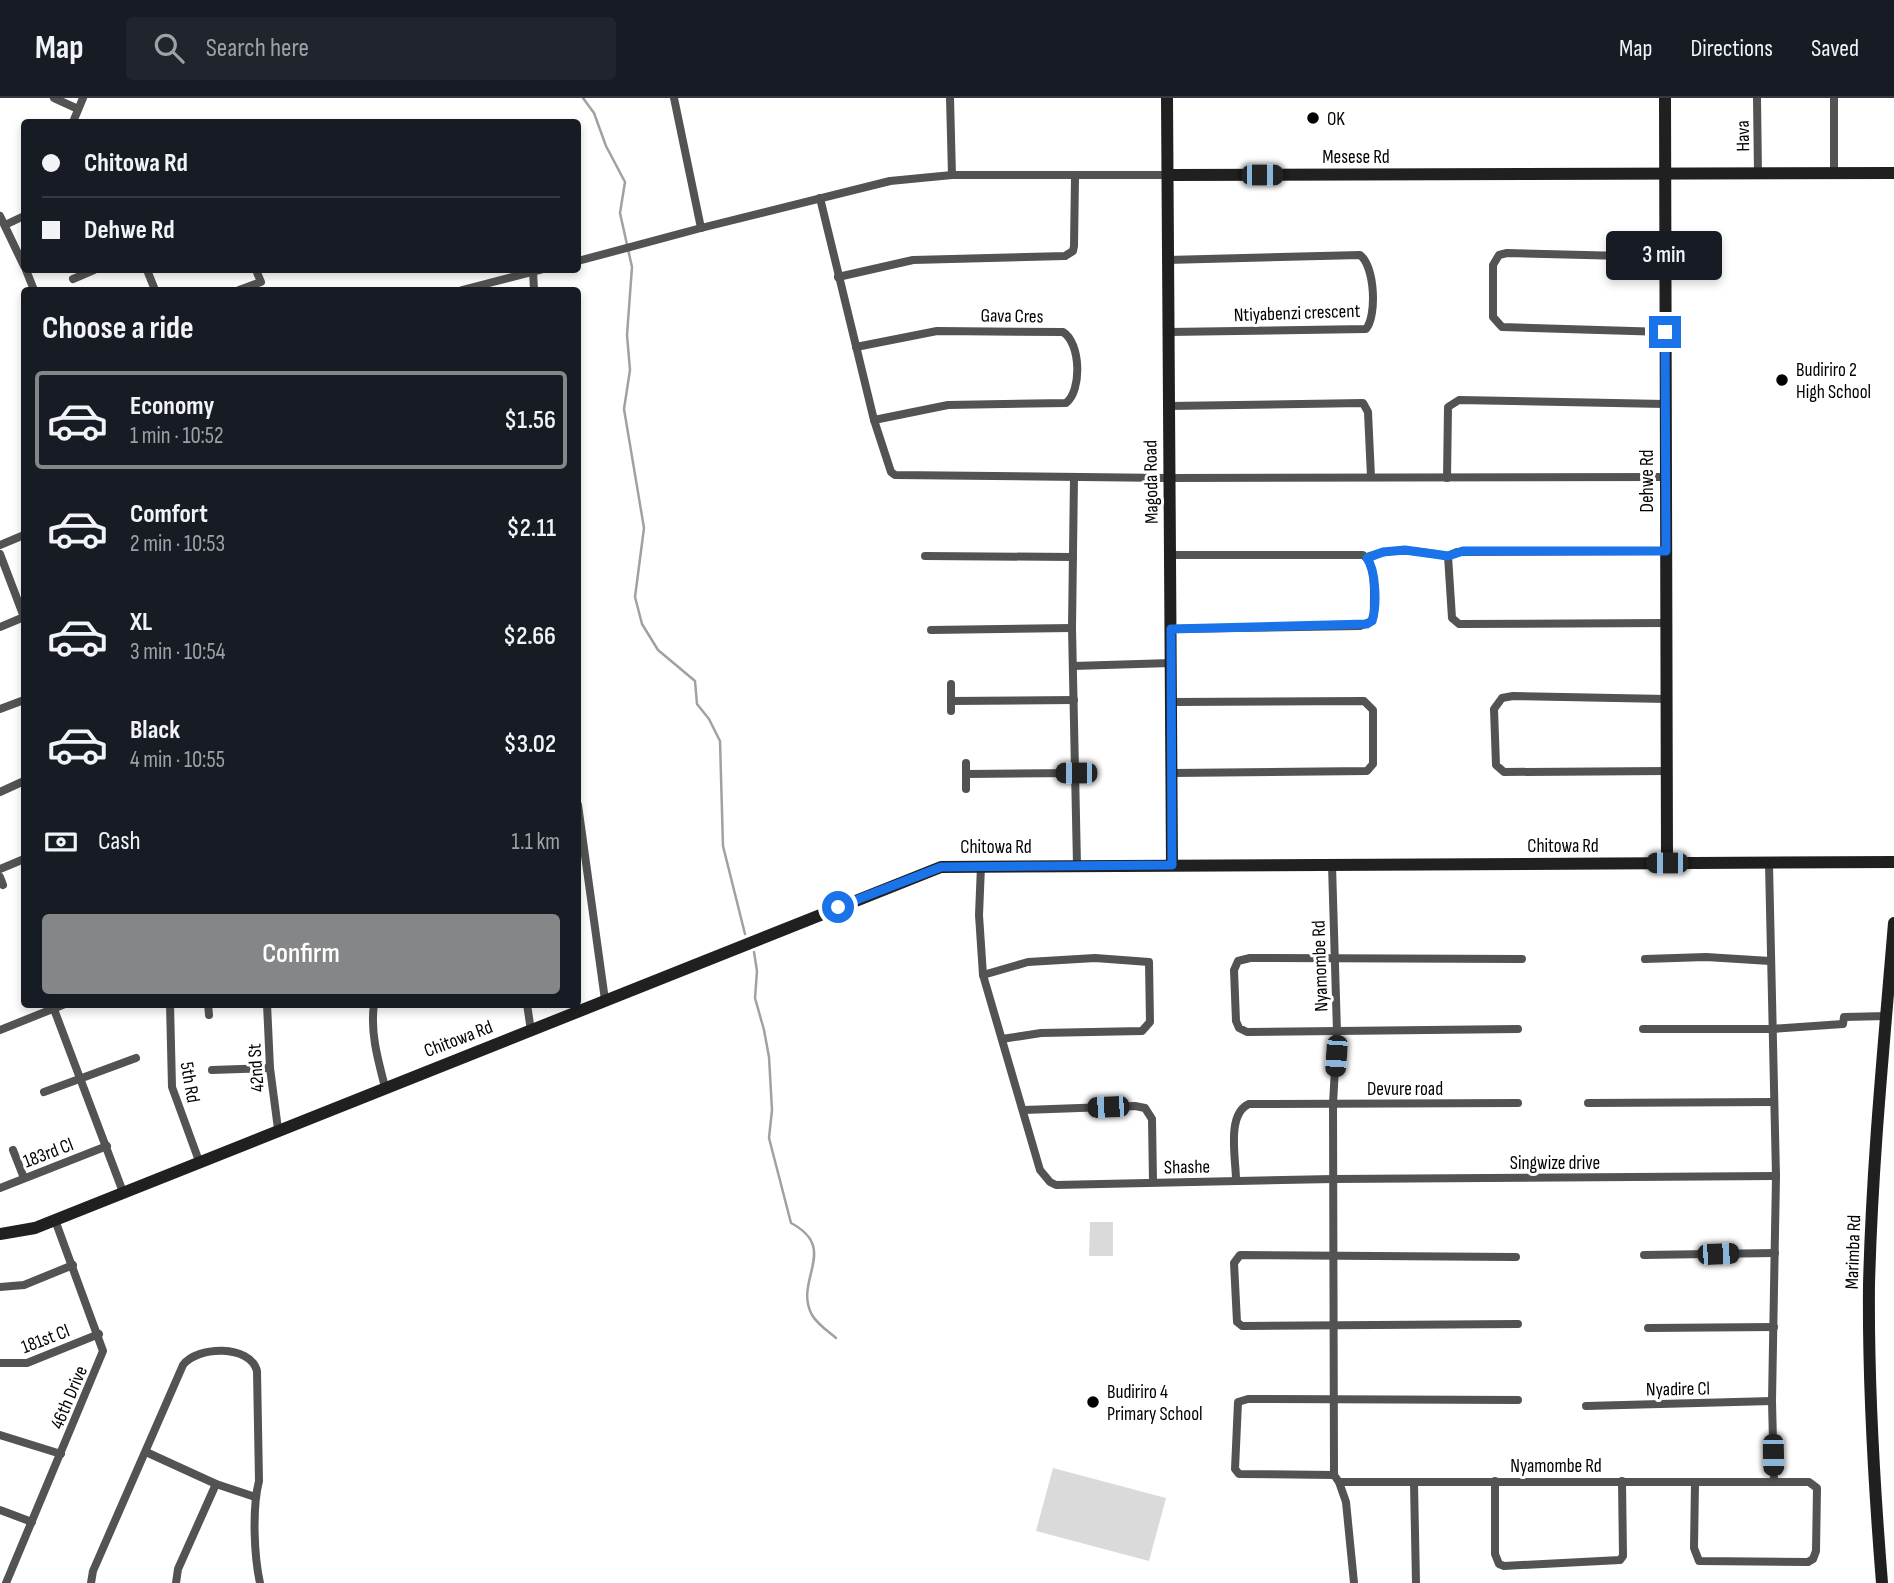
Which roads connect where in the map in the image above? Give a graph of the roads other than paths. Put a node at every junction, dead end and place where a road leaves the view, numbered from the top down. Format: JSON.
{"nodes":[{"id":1,"x":54,"y":98,"type":"edge"},
{"id":2,"x":82,"y":98,"type":"edge"},
{"id":3,"x":674,"y":98,"type":"edge"},
{"id":4,"x":950,"y":98,"type":"edge"},
{"id":5,"x":1167,"y":98,"type":"edge"},
{"id":6,"x":1665,"y":98,"type":"edge"},
{"id":7,"x":1757,"y":98,"type":"edge"},
{"id":8,"x":1834,"y":98,"type":"edge"},
{"id":9,"x":79,"y":108,"type":"junction"},
{"id":10,"x":74,"y":119,"type":"edge"},
{"id":11,"x":1834,"y":173,"type":"junction"},
{"id":12,"x":1894,"y":173,"type":"edge"},
{"id":13,"x":1665,"y":174,"type":"junction"},
{"id":14,"x":1758,"y":174,"type":"junction"},
{"id":15,"x":952,"y":175,"type":"junction"},
{"id":16,"x":1169,"y":175,"type":"junction"},
{"id":17,"x":1075,"y":177,"type":"junction"},
{"id":18,"x":820,"y":198,"type":"junction"},
{"id":19,"x":0,"y":216,"type":"edge"},
{"id":20,"x":21,"y":217,"type":"edge"},
{"id":21,"x":5,"y":225,"type":"junction"},
{"id":22,"x":701,"y":228,"type":"junction"},
{"id":23,"x":1665,"y":257,"type":"junction"},
{"id":24,"x":21,"y":259,"type":"edge"},
{"id":25,"x":581,"y":260,"type":"edge"},
{"id":26,"x":1167,"y":260,"type":"junction"},
{"id":27,"x":87,"y":273,"type":"edge"},
{"id":28,"x":257,"y":273,"type":"edge"},
{"id":29,"x":526,"y":273,"type":"edge"},
{"id":30,"x":838,"y":277,"type":"junction"},
{"id":31,"x":73,"y":279,"type":"dead end"},
{"id":32,"x":261,"y":282,"type":"junction"},
{"id":33,"x":247,"y":287,"type":"edge"},
{"id":34,"x":264,"y":287,"type":"edge"},
{"id":35,"x":473,"y":287,"type":"edge"},
{"id":36,"x":1168,"y":332,"type":"junction"},
{"id":37,"x":1665,"y":332,"type":"junction"},
{"id":38,"x":856,"y":347,"type":"junction"},
{"id":39,"x":1665,"y":404,"type":"junction"},
{"id":40,"x":1169,"y":405,"type":"junction"},
{"id":41,"x":874,"y":420,"type":"junction"},
{"id":42,"x":1074,"y":477,"type":"junction"},
{"id":43,"x":1371,"y":477,"type":"junction"},
{"id":44,"x":1666,"y":477,"type":"junction"},
{"id":45,"x":1168,"y":478,"type":"junction"},
{"id":46,"x":1447,"y":478,"type":"junction"},
{"id":47,"x":21,"y":536,"type":"edge"},
{"id":48,"x":0,"y":545,"type":"edge"},
{"id":49,"x":1666,"y":551,"type":"junction"},
{"id":50,"x":0,"y":554,"type":"edge"},
{"id":51,"x":1170,"y":555,"type":"junction"},
{"id":52,"x":925,"y":556,"type":"dead end"},
{"id":53,"x":1073,"y":556,"type":"junction"},
{"id":54,"x":1448,"y":556,"type":"junction"},
{"id":55,"x":1367,"y":558,"type":"junction"},
{"id":56,"x":21,"y":609,"type":"edge"},
{"id":57,"x":21,"y":618,"type":"edge"},
{"id":58,"x":1666,"y":623,"type":"junction"},
{"id":59,"x":0,"y":627,"type":"edge"},
{"id":60,"x":1072,"y":628,"type":"junction"},
{"id":61,"x":1171,"y":629,"type":"junction"},
{"id":62,"x":931,"y":630,"type":"dead end"},
{"id":63,"x":1171,"y":663,"type":"junction"},
{"id":64,"x":1073,"y":666,"type":"junction"},
{"id":65,"x":951,"y":684,"type":"dead end"},
{"id":66,"x":1667,"y":699,"type":"junction"},
{"id":67,"x":1074,"y":700,"type":"junction"},
{"id":68,"x":21,"y":701,"type":"edge"},
{"id":69,"x":951,"y":701,"type":"junction"},
{"id":70,"x":1171,"y":702,"type":"junction"},
{"id":71,"x":0,"y":709,"type":"edge"},
{"id":72,"x":951,"y":711,"type":"dead end"},
{"id":73,"x":966,"y":763,"type":"dead end"},
{"id":74,"x":1667,"y":771,"type":"junction"},
{"id":75,"x":1076,"y":773,"type":"junction"},
{"id":76,"x":1172,"y":773,"type":"junction"},
{"id":77,"x":966,"y":774,"type":"junction"},
{"id":78,"x":21,"y":782,"type":"edge"},
{"id":79,"x":966,"y":789,"type":"dead end"},
{"id":80,"x":0,"y":792,"type":"edge"},
{"id":81,"x":581,"y":832,"type":"edge"},
{"id":82,"x":21,"y":860,"type":"edge"},
{"id":83,"x":1894,"y":862,"type":"edge"},
{"id":84,"x":1667,"y":863,"type":"junction"},
{"id":85,"x":1769,"y":864,"type":"junction"},
{"id":86,"x":1077,"y":865,"type":"junction"},
{"id":87,"x":1172,"y":865,"type":"junction"},
{"id":88,"x":1332,"y":865,"type":"junction"},
{"id":89,"x":981,"y":866,"type":"junction"},
{"id":90,"x":0,"y":869,"type":"edge"},
{"id":91,"x":1894,"y":923,"type":"edge"},
{"id":92,"x":1335,"y":957,"type":"junction"},
{"id":93,"x":1522,"y":958,"type":"dead end"},
{"id":94,"x":1645,"y":959,"type":"dead end"},
{"id":95,"x":1770,"y":961,"type":"junction"},
{"id":96,"x":983,"y":975,"type":"junction"},
{"id":97,"x":605,"y":1000,"type":"junction"},
{"id":98,"x":51,"y":1008,"type":"edge"},
{"id":99,"x":53,"y":1008,"type":"edge"},
{"id":100,"x":170,"y":1008,"type":"edge"},
{"id":101,"x":208,"y":1008,"type":"edge"},
{"id":102,"x":267,"y":1008,"type":"edge"},
{"id":103,"x":374,"y":1008,"type":"edge"},
{"id":104,"x":528,"y":1008,"type":"edge"},
{"id":105,"x":209,"y":1015,"type":"dead end"},
{"id":106,"x":1886,"y":1016,"type":"junction"},
{"id":107,"x":1518,"y":1029,"type":"dead end"},
{"id":108,"x":1643,"y":1029,"type":"dead end"},
{"id":109,"x":1771,"y":1029,"type":"junction"},
{"id":110,"x":0,"y":1030,"type":"edge"},
{"id":111,"x":531,"y":1031,"type":"junction"},
{"id":112,"x":1337,"y":1032,"type":"junction"},
{"id":113,"x":1002,"y":1039,"type":"junction"},
{"id":114,"x":136,"y":1058,"type":"dead end"},
{"id":115,"x":270,"y":1068,"type":"junction"},
{"id":116,"x":212,"y":1070,"type":"dead end"},
{"id":117,"x":81,"y":1077,"type":"junction"},
{"id":118,"x":385,"y":1087,"type":"junction"},
{"id":119,"x":44,"y":1092,"type":"dead end"},
{"id":120,"x":1774,"y":1102,"type":"junction"},
{"id":121,"x":1518,"y":1103,"type":"dead end"},
{"id":122,"x":1588,"y":1103,"type":"dead end"},
{"id":123,"x":1333,"y":1104,"type":"junction"},
{"id":124,"x":1024,"y":1110,"type":"junction"},
{"id":125,"x":278,"y":1129,"type":"junction"},
{"id":126,"x":107,"y":1146,"type":"junction"},
{"id":127,"x":13,"y":1150,"type":"dead end"},
{"id":128,"x":199,"y":1161,"type":"junction"},
{"id":129,"x":1776,"y":1176,"type":"junction"},
{"id":130,"x":24,"y":1178,"type":"junction"},
{"id":131,"x":1333,"y":1179,"type":"junction"},
{"id":132,"x":1236,"y":1180,"type":"junction"},
{"id":133,"x":1153,"y":1182,"type":"junction"},
{"id":134,"x":0,"y":1188,"type":"edge"},
{"id":135,"x":123,"y":1192,"type":"junction"},
{"id":136,"x":55,"y":1220,"type":"junction"},
{"id":137,"x":0,"y":1234,"type":"edge"},
{"id":138,"x":1775,"y":1253,"type":"junction"},
{"id":139,"x":1334,"y":1254,"type":"junction"},
{"id":140,"x":1644,"y":1255,"type":"dead end"},
{"id":141,"x":1516,"y":1257,"type":"dead end"},
{"id":142,"x":73,"y":1265,"type":"junction"},
{"id":143,"x":0,"y":1287,"type":"edge"},
{"id":144,"x":1518,"y":1324,"type":"dead end"},
{"id":145,"x":1334,"y":1327,"type":"junction"},
{"id":146,"x":1774,"y":1327,"type":"junction"},
{"id":147,"x":1648,"y":1328,"type":"dead end"},
{"id":148,"x":99,"y":1334,"type":"junction"},
{"id":149,"x":0,"y":1363,"type":"edge"},
{"id":150,"x":1518,"y":1400,"type":"dead end"},
{"id":151,"x":1335,"y":1401,"type":"junction"},
{"id":152,"x":1772,"y":1401,"type":"junction"},
{"id":153,"x":1586,"y":1406,"type":"dead end"},
{"id":154,"x":0,"y":1435,"type":"edge"},
{"id":155,"x":146,"y":1452,"type":"junction"},
{"id":156,"x":61,"y":1454,"type":"junction"},
{"id":157,"x":1337,"y":1479,"type":"junction"},
{"id":158,"x":1495,"y":1481,"type":"junction"},
{"id":159,"x":1622,"y":1481,"type":"junction"},
{"id":160,"x":1773,"y":1482,"type":"junction"},
{"id":161,"x":1414,"y":1483,"type":"junction"},
{"id":162,"x":1695,"y":1483,"type":"junction"},
{"id":163,"x":216,"y":1484,"type":"junction"},
{"id":164,"x":255,"y":1497,"type":"junction"},
{"id":165,"x":0,"y":1510,"type":"edge"},
{"id":166,"x":32,"y":1522,"type":"junction"},
{"id":167,"x":6,"y":1583,"type":"edge"},
{"id":168,"x":91,"y":1583,"type":"edge"},
{"id":169,"x":176,"y":1583,"type":"edge"},
{"id":170,"x":260,"y":1583,"type":"edge"},
{"id":171,"x":1354,"y":1583,"type":"edge"},
{"id":172,"x":1416,"y":1583,"type":"edge"},
{"id":173,"x":1882,"y":1583,"type":"edge"}],
"edges":[{"from":1,"to":9,"type":"street"},
{"from":2,"to":9,"type":"street"},
{"from":3,"to":22,"type":"street"},
{"from":4,"to":15,"type":"street"},
{"from":5,"to":16,"type":"street","name":"Magoda Road"},
{"from":6,"to":13,"type":"street","name":"Dehwe Rd"},
{"from":7,"to":14,"type":"street","name":"Hava"},
{"from":8,"to":11,"type":"street"},
{"from":9,"to":10,"type":"street"},
{"from":11,"to":12,"type":"street","name":"Mesese Rd"},
{"from":11,"to":14,"type":"street","name":"Mesese Rd"},
{"from":13,"to":14,"type":"street","name":"Mesese Rd"},
{"from":13,"to":16,"type":"street","name":"Mesese Rd"},
{"from":13,"to":23,"type":"street","name":"Dehwe Rd"},
{"from":15,"to":17,"type":"street","name":"Mesese Rd"},
{"from":15,"to":18,"type":"street","name":"Mesese Rd"},
{"from":16,"to":17,"type":"street","name":"Mesese Rd"},
{"from":16,"to":26,"type":"street","name":"Magoda Road"},
{"from":17,"to":30,"type":"street"},
{"from":18,"to":22,"type":"street","name":"Mesese Rd"},
{"from":18,"to":30,"type":"street"},
{"from":19,"to":21,"type":"street"},
{"from":20,"to":21,"type":"street"},
{"from":21,"to":24,"type":"street"},
{"from":22,"to":25,"type":"street","name":"Mesese Rd"},
{"from":23,"to":37,"type":"street","name":"Dehwe Rd"},
{"from":23,"to":37,"type":"street"},
{"from":26,"to":36,"type":"street","name":"Magoda Road"},
{"from":26,"to":36,"type":"street","name":"Ntiyabenzi crescent"},
{"from":27,"to":31,"type":"street"},
{"from":28,"to":32,"type":"street"},
{"from":29,"to":35,"type":"street"},
{"from":30,"to":38,"type":"street"},
{"from":32,"to":33,"type":"street"},
{"from":32,"to":34,"type":"street"},
{"from":36,"to":40,"type":"street","name":"Magoda Road"},
{"from":37,"to":39,"type":"street","name":"Dehwe Rd"},
{"from":38,"to":41,"type":"street"},
{"from":38,"to":41,"type":"street","name":"Gava Cres"},
{"from":39,"to":44,"type":"street","name":"Dehwe Rd"},
{"from":39,"to":46,"type":"street"},
{"from":40,"to":43,"type":"street"},
{"from":40,"to":45,"type":"street","name":"Magoda Road"},
{"from":41,"to":42,"type":"street"},
{"from":42,"to":45,"type":"street"},
{"from":42,"to":53,"type":"street"},
{"from":43,"to":45,"type":"street"},
{"from":43,"to":46,"type":"street"},
{"from":44,"to":46,"type":"street"},
{"from":44,"to":49,"type":"street","name":"Dehwe Rd"},
{"from":45,"to":51,"type":"street","name":"Magoda Road"},
{"from":47,"to":48,"type":"street"},
{"from":49,"to":54,"type":"street"},
{"from":49,"to":58,"type":"street","name":"Dehwe Rd"},
{"from":50,"to":56,"type":"street"},
{"from":51,"to":55,"type":"street"},
{"from":51,"to":61,"type":"street","name":"Magoda Road"},
{"from":52,"to":53,"type":"street"},
{"from":53,"to":60,"type":"street"},
{"from":54,"to":55,"type":"street"},
{"from":54,"to":58,"type":"street"},
{"from":55,"to":61,"type":"street"},
{"from":57,"to":59,"type":"street"},
{"from":58,"to":66,"type":"street","name":"Dehwe Rd"},
{"from":60,"to":62,"type":"street"},
{"from":60,"to":64,"type":"street"},
{"from":61,"to":63,"type":"street","name":"Magoda Road"},
{"from":63,"to":64,"type":"street"},
{"from":63,"to":70,"type":"street","name":"Magoda Road"},
{"from":64,"to":67,"type":"street"},
{"from":65,"to":69,"type":"street"},
{"from":66,"to":74,"type":"street","name":"Dehwe Rd"},
{"from":66,"to":74,"type":"street"},
{"from":67,"to":69,"type":"street"},
{"from":67,"to":75,"type":"street"},
{"from":68,"to":71,"type":"street"},
{"from":69,"to":72,"type":"street"},
{"from":70,"to":76,"type":"street","name":"Magoda Road"},
{"from":70,"to":76,"type":"street"},
{"from":73,"to":77,"type":"street"},
{"from":74,"to":84,"type":"street","name":"Dehwe Rd"},
{"from":75,"to":77,"type":"street"},
{"from":75,"to":86,"type":"street"},
{"from":76,"to":87,"type":"street","name":"Magoda Road"},
{"from":77,"to":79,"type":"street"},
{"from":78,"to":80,"type":"street"},
{"from":81,"to":97,"type":"street"},
{"from":82,"to":90,"type":"street"},
{"from":83,"to":85,"type":"street","name":"Chitowa Rd"},
{"from":84,"to":85,"type":"street","name":"Chitowa Rd"},
{"from":84,"to":88,"type":"street","name":"Chitowa Rd"},
{"from":85,"to":95,"type":"street"},
{"from":86,"to":87,"type":"street","name":"Chitowa Rd"},
{"from":86,"to":89,"type":"street","name":"Chitowa Rd"},
{"from":87,"to":88,"type":"street","name":"Chitowa Rd"},
{"from":88,"to":92,"type":"street","name":"Nyamombe Rd"},
{"from":89,"to":96,"type":"street"},
{"from":89,"to":97,"type":"street","name":"Chitowa Rd"},
{"from":91,"to":106,"type":"street","name":"Marimba Rd"},
{"from":92,"to":93,"type":"street"},
{"from":92,"to":112,"type":"street","name":"Nyamombe Rd"},
{"from":92,"to":112,"type":"street"},
{"from":94,"to":95,"type":"street"},
{"from":95,"to":109,"type":"street"},
{"from":96,"to":113,"type":"street"},
{"from":96,"to":113,"type":"street"},
{"from":97,"to":111,"type":"street","name":"Chitowa Rd"},
{"from":98,"to":110,"type":"street"},
{"from":99,"to":117,"type":"street"},
{"from":100,"to":128,"type":"street","name":"5th Rd"},
{"from":101,"to":105,"type":"street"},
{"from":102,"to":115,"type":"street","name":"42nd St"},
{"from":103,"to":118,"type":"street"},
{"from":104,"to":111,"type":"street"},
{"from":106,"to":109,"type":"street"},
{"from":106,"to":173,"type":"street","name":"Marimba Rd"},
{"from":107,"to":112,"type":"street"},
{"from":108,"to":109,"type":"street"},
{"from":109,"to":120,"type":"street"},
{"from":111,"to":118,"type":"street","name":"Chitowa Rd"},
{"from":112,"to":123,"type":"street","name":"Nyamombe Rd"},
{"from":113,"to":124,"type":"street"},
{"from":114,"to":117,"type":"street"},
{"from":115,"to":116,"type":"street"},
{"from":115,"to":125,"type":"street","name":"42nd St"},
{"from":117,"to":119,"type":"street"},
{"from":117,"to":126,"type":"street"},
{"from":118,"to":125,"type":"street","name":"Chitowa Rd"},
{"from":120,"to":122,"type":"street"},
{"from":120,"to":129,"type":"street"},
{"from":121,"to":123,"type":"street","name":"Devure road"},
{"from":123,"to":131,"type":"street","name":"Nyamombe Rd"},
{"from":123,"to":132,"type":"street","name":"Devure road"},
{"from":124,"to":133,"type":"street","name":"Shashe"},
{"from":124,"to":133,"type":"street"},
{"from":125,"to":128,"type":"street","name":"Chitowa Rd"},
{"from":126,"to":130,"type":"street","name":"183rd Cl"},
{"from":126,"to":135,"type":"street"},
{"from":127,"to":130,"type":"street"},
{"from":128,"to":135,"type":"street","name":"Chitowa Rd"},
{"from":129,"to":131,"type":"street","name":"Singwize drive"},
{"from":129,"to":138,"type":"street"},
{"from":130,"to":134,"type":"street","name":"183rd Cl"},
{"from":131,"to":132,"type":"street","name":"Shashe"},
{"from":131,"to":139,"type":"street","name":"Nyamombe Rd"},
{"from":132,"to":133,"type":"street","name":"Shashe"},
{"from":135,"to":136,"type":"street","name":"Chitowa Rd"},
{"from":136,"to":137,"type":"street","name":"Chitowa Rd"},
{"from":136,"to":142,"type":"street","name":"46th Drive"},
{"from":138,"to":140,"type":"street"},
{"from":138,"to":146,"type":"street"},
{"from":139,"to":141,"type":"street"},
{"from":139,"to":145,"type":"street","name":"Nyamombe Rd"},
{"from":139,"to":145,"type":"street"},
{"from":142,"to":143,"type":"street"},
{"from":142,"to":148,"type":"street","name":"46th Drive"},
{"from":144,"to":145,"type":"street"},
{"from":145,"to":151,"type":"street","name":"Nyamombe Rd"},
{"from":146,"to":147,"type":"street"},
{"from":146,"to":152,"type":"street"},
{"from":148,"to":149,"type":"street","name":"181st Cl"},
{"from":148,"to":156,"type":"street","name":"46th Drive"},
{"from":150,"to":151,"type":"street"},
{"from":151,"to":157,"type":"street","name":"Nyamombe Rd"},
{"from":151,"to":157,"type":"street"},
{"from":152,"to":153,"type":"street","name":"Nyadire Cl"},
{"from":152,"to":160,"type":"street"},
{"from":154,"to":156,"type":"street"},
{"from":155,"to":163,"type":"street"},
{"from":155,"to":164,"type":"street"},
{"from":155,"to":168,"type":"street"},
{"from":156,"to":166,"type":"street","name":"46th Drive"},
{"from":157,"to":161,"type":"street","name":"Nyamombe Rd"},
{"from":157,"to":171,"type":"street"},
{"from":158,"to":159,"type":"street","name":"Nyamombe Rd"},
{"from":158,"to":159,"type":"street"},
{"from":158,"to":161,"type":"street","name":"Nyamombe Rd"},
{"from":159,"to":162,"type":"street","name":"Nyamombe Rd"},
{"from":160,"to":162,"type":"street","name":"Nyamombe Rd"},
{"from":160,"to":162,"type":"street","name":"Nyamombe Rd"},
{"from":161,"to":172,"type":"street"},
{"from":163,"to":164,"type":"street"},
{"from":163,"to":169,"type":"street"},
{"from":164,"to":170,"type":"street"},
{"from":165,"to":166,"type":"street"},
{"from":166,"to":167,"type":"street","name":"46th Drive"}]}
